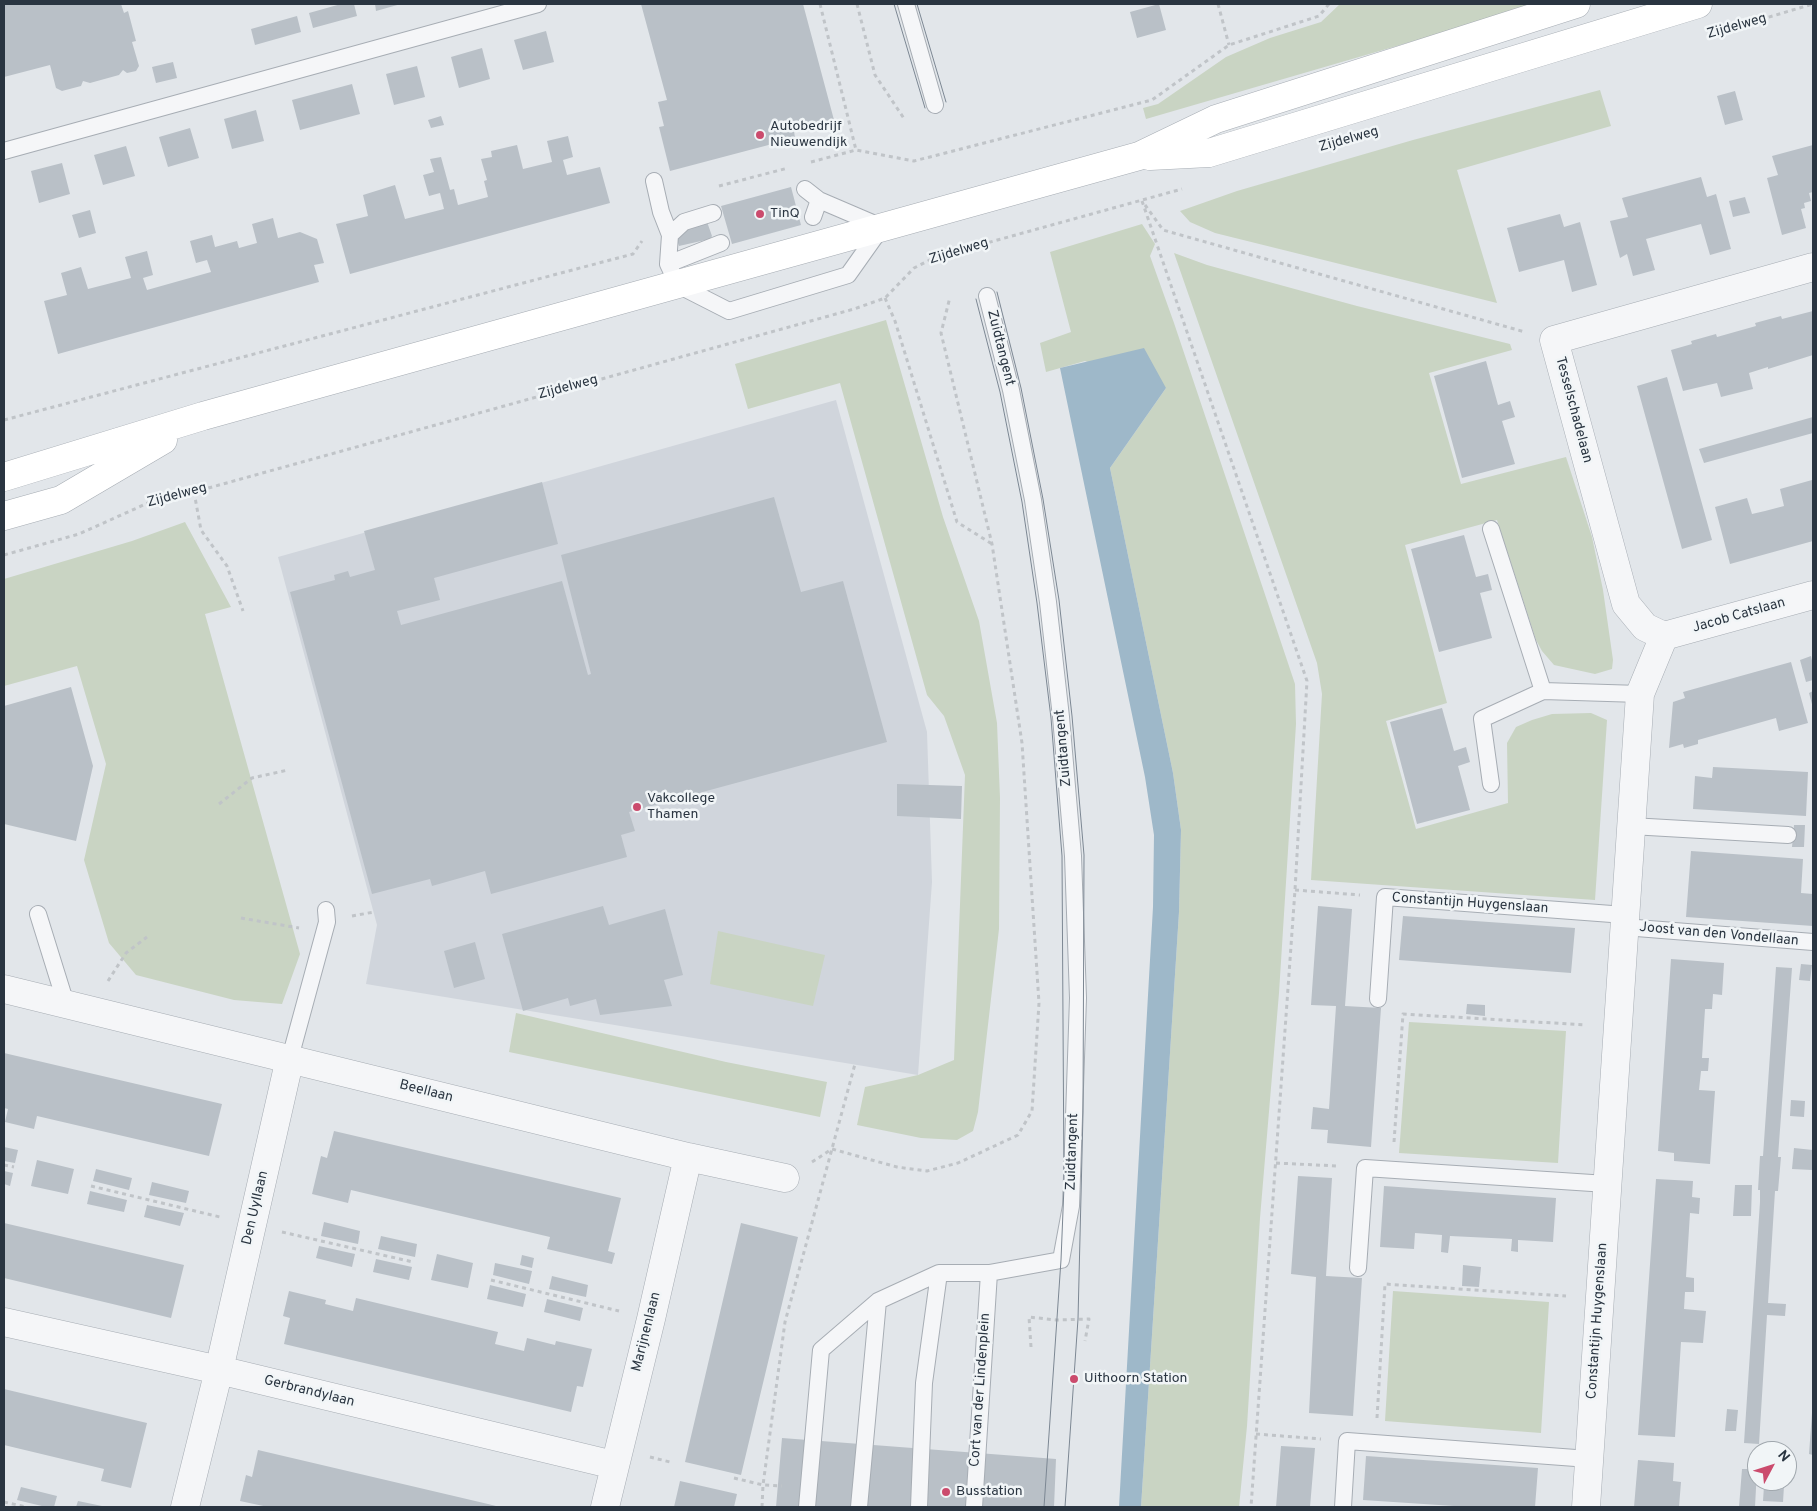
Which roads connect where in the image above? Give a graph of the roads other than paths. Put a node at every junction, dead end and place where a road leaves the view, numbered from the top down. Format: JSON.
{"nodes":[{"id":1,"x":538,"y":4,"type":"edge"},
{"id":2,"x":906,"y":4,"type":"edge"},
{"id":3,"x":1576,"y":4,"type":"edge"},
{"id":4,"x":1698,"y":4,"type":"edge"},
{"id":5,"x":935,"y":105,"type":"dead end"},
{"id":6,"x":4,"y":151,"type":"edge"},
{"id":7,"x":1139,"y":156,"type":"junction"},
{"id":8,"x":654,"y":181,"type":"dead end"},
{"id":9,"x":805,"y":189,"type":"dead end"},
{"id":10,"x":819,"y":200,"type":"junction"},
{"id":11,"x":713,"y":213,"type":"dead end"},
{"id":12,"x":813,"y":217,"type":"dead end"},
{"id":13,"x":882,"y":227,"type":"junction"},
{"id":14,"x":670,"y":235,"type":"junction"},
{"id":15,"x":722,"y":243,"type":"dead end"},
{"id":16,"x":1813,"y":267,"type":"edge"},
{"id":17,"x":673,"y":274,"type":"junction"},
{"id":18,"x":987,"y":296,"type":"dead end"},
{"id":19,"x":203,"y":416,"type":"junction"},
{"id":20,"x":4,"y":477,"type":"edge"},
{"id":21,"x":4,"y":516,"type":"edge"},
{"id":22,"x":1492,"y":529,"type":"dead end"},
{"id":23,"x":1813,"y":595,"type":"edge"},
{"id":24,"x":1664,"y":636,"type":"junction"},
{"id":25,"x":1544,"y":691,"type":"junction"},
{"id":26,"x":1640,"y":694,"type":"junction"},
{"id":27,"x":1491,"y":784,"type":"dead end"},
{"id":28,"x":1631,"y":826,"type":"junction"},
{"id":29,"x":1788,"y":835,"type":"dead end"},
{"id":30,"x":326,"y":910,"type":"dead end"},
{"id":31,"x":38,"y":914,"type":"dead end"},
{"id":32,"x":1625,"y":921,"type":"junction"},
{"id":33,"x":1813,"y":942,"type":"edge"},
{"id":34,"x":4,"y":988,"type":"edge"},
{"id":35,"x":1378,"y":999,"type":"dead end"},
{"id":36,"x":78,"y":1007,"type":"junction"},
{"id":37,"x":290,"y":1058,"type":"junction"},
{"id":38,"x":688,"y":1157,"type":"junction"},
{"id":39,"x":786,"y":1178,"type":"dead end"},
{"id":40,"x":1607,"y":1184,"type":"junction"},
{"id":41,"x":1358,"y":1268,"type":"dead end"},
{"id":42,"x":939,"y":1273,"type":"junction"},
{"id":43,"x":989,"y":1273,"type":"junction"},
{"id":44,"x":878,"y":1301,"type":"junction"},
{"id":45,"x":4,"y":1322,"type":"edge"},
{"id":46,"x":219,"y":1370,"type":"junction"},
{"id":47,"x":1589,"y":1459,"type":"junction"},
{"id":48,"x":614,"y":1466,"type":"junction"},
{"id":49,"x":185,"y":1507,"type":"edge"},
{"id":50,"x":604,"y":1507,"type":"edge"},
{"id":51,"x":807,"y":1507,"type":"edge"},
{"id":52,"x":860,"y":1507,"type":"edge"},
{"id":53,"x":919,"y":1507,"type":"edge"},
{"id":54,"x":974,"y":1507,"type":"edge"},
{"id":55,"x":1342,"y":1507,"type":"edge"},
{"id":56,"x":1586,"y":1507,"type":"edge"}],
"edges":[{"from":1,"to":6,"type":"lane"},
{"from":2,"to":5,"type":"lane"},
{"from":3,"to":7,"type":"main road","name":"Zijdelweg"},
{"from":4,"to":7,"type":"main road","name":"Zijdelweg"},
{"from":7,"to":13,"type":"main road","name":"Zijdelweg"},
{"from":8,"to":14,"type":"lane"},
{"from":9,"to":10,"type":"lane"},
{"from":10,"to":12,"type":"lane"},
{"from":10,"to":13,"type":"lane"},
{"from":11,"to":14,"type":"lane"},
{"from":13,"to":17,"type":"main road","name":"Zijdelweg"},
{"from":13,"to":17,"type":"lane"},
{"from":14,"to":17,"type":"lane"},
{"from":15,"to":17,"type":"lane"},
{"from":16,"to":24,"type":"street","name":"Tesselschadelaan"},
{"from":17,"to":19,"type":"main road","name":"Zijdelweg"},
{"from":18,"to":43,"type":"lane","name":"Zuidtangent"},
{"from":19,"to":20,"type":"main road","name":"Zijdelweg"},
{"from":19,"to":21,"type":"main road","name":"Zijdelweg"},
{"from":22,"to":25,"type":"lane"},
{"from":23,"to":24,"type":"street","name":"Jacob Catslaan"},
{"from":24,"to":26,"type":"street","name":"Constantijn Huygenslaan"},
{"from":25,"to":26,"type":"lane"},
{"from":25,"to":27,"type":"lane"},
{"from":26,"to":28,"type":"street","name":"Constantijn Huygenslaan"},
{"from":28,"to":29,"type":"lane"},
{"from":28,"to":32,"type":"street","name":"Constantijn Huygenslaan"},
{"from":30,"to":37,"type":"lane","name":"Den Uyllaan"},
{"from":31,"to":36,"type":"lane"},
{"from":32,"to":33,"type":"lane","name":"Joost van den Vondellaan"},
{"from":32,"to":35,"type":"lane","name":"Constantijn Huygenslaan"},
{"from":32,"to":40,"type":"street","name":"Constantijn Huygenslaan"},
{"from":34,"to":36,"type":"street","name":"Beellaan"},
{"from":36,"to":37,"type":"street","name":"Beellaan"},
{"from":37,"to":38,"type":"street","name":"Beellaan"},
{"from":37,"to":46,"type":"street","name":"Den Uyllaan"},
{"from":38,"to":39,"type":"street","name":"Beellaan"},
{"from":38,"to":48,"type":"street","name":"Marijnenlaan"},
{"from":40,"to":41,"type":"lane"},
{"from":40,"to":47,"type":"street","name":"Constantijn Huygenslaan"},
{"from":42,"to":43,"type":"lane"},
{"from":42,"to":44,"type":"lane"},
{"from":42,"to":53,"type":"lane"},
{"from":43,"to":54,"type":"lane","name":"Cort van der Lindenplein"},
{"from":44,"to":51,"type":"lane"},
{"from":44,"to":52,"type":"lane"},
{"from":45,"to":46,"type":"street","name":"Gerbrandylaan"},
{"from":46,"to":48,"type":"street","name":"Gerbrandylaan"},
{"from":46,"to":49,"type":"street","name":"Den Uyllaan"},
{"from":47,"to":55,"type":"lane"},
{"from":47,"to":56,"type":"street","name":"Constantijn Huygenslaan"},
{"from":48,"to":50,"type":"street","name":"Marijnenlaan"}]}
